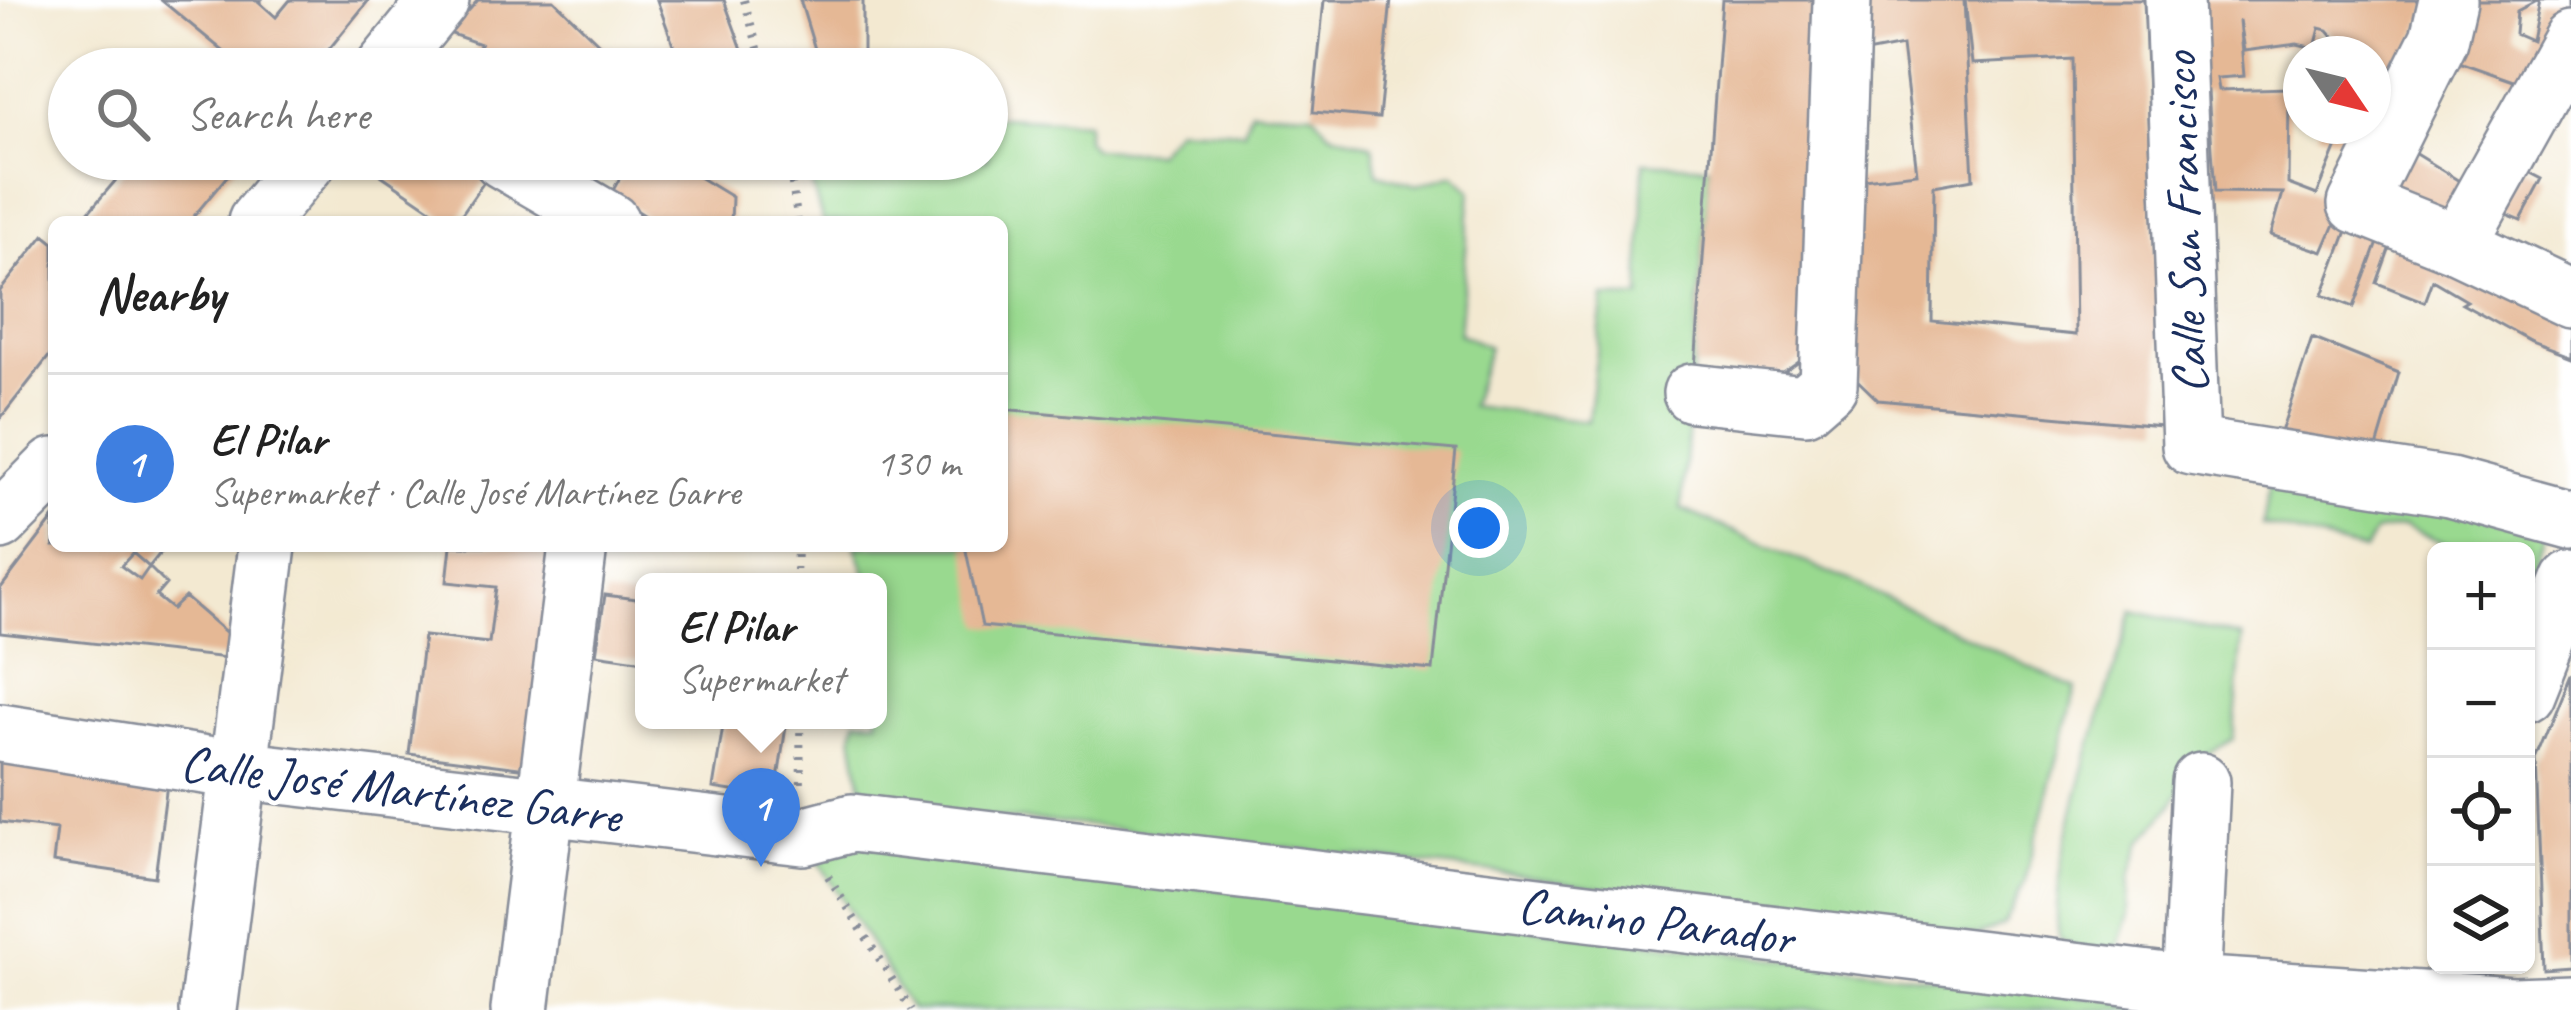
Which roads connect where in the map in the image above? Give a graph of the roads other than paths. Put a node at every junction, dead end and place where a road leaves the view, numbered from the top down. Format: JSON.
{"nodes":[{"id":1,"x":440,"y":0,"type":"edge"},
{"id":2,"x":1842,"y":0,"type":"edge"},
{"id":3,"x":2174,"y":0,"type":"edge"},
{"id":4,"x":2448,"y":0,"type":"edge"},
{"id":5,"x":2571,"y":40,"type":"edge"},
{"id":6,"x":401,"y":48,"type":"edge"},
{"id":7,"x":292,"y":180,"type":"edge"},
{"id":8,"x":538,"y":180,"type":"edge"},
{"id":9,"x":262,"y":216,"type":"edge"},
{"id":10,"x":600,"y":216,"type":"edge"},
{"id":11,"x":2457,"y":244,"type":"junction"},
{"id":12,"x":2571,"y":298,"type":"edge"},
{"id":13,"x":1691,"y":393,"type":"dead end"},
{"id":14,"x":48,"y":472,"type":"edge"},
{"id":15,"x":2571,"y":520,"type":"edge"},
{"id":16,"x":0,"y":521,"type":"edge"},
{"id":17,"x":267,"y":552,"type":"edge"},
{"id":18,"x":577,"y":552,"type":"edge"},
{"id":19,"x":2571,"y":580,"type":"edge"},
{"id":20,"x":2535,"y":670,"type":"edge"},
{"id":21,"x":0,"y":733,"type":"edge"},
{"id":22,"x":238,"y":770,"type":"junction"},
{"id":23,"x":2201,"y":782,"type":"dead end"},
{"id":24,"x":545,"y":807,"type":"junction"},
{"id":25,"x":802,"y":836,"type":"joint"},
{"id":26,"x":2513,"y":994,"type":"edge"},
{"id":27,"x":2191,"y":998,"type":"edge"},
{"id":28,"x":2571,"y":1004,"type":"edge"},
{"id":29,"x":208,"y":1010,"type":"edge"},
{"id":30,"x":520,"y":1010,"type":"edge"}],
"edges":[{"from":1,"to":6,"type":"street"},
{"from":2,"to":13,"type":"street"},
{"from":3,"to":15,"type":"street","name":"Calle San Francisco"},
{"from":4,"to":11,"type":"street"},
{"from":5,"to":11,"type":"street"},
{"from":7,"to":9,"type":"street"},
{"from":8,"to":10,"type":"street"},
{"from":11,"to":12,"type":"street"},
{"from":14,"to":16,"type":"street"},
{"from":17,"to":22,"type":"street"},
{"from":18,"to":24,"type":"street"},
{"from":19,"to":20,"type":"street"},
{"from":21,"to":22,"type":"street","name":"Calle José Martínez Garre"},
{"from":22,"to":24,"type":"street","name":"Calle José Martínez Garre"},
{"from":22,"to":29,"type":"street"},
{"from":23,"to":27,"type":"street"},
{"from":24,"to":25,"type":"street","name":"Calle José Martínez Garre"},
{"from":24,"to":30,"type":"street"},
{"from":25,"to":27,"type":"street","name":"Camino Parador"},
{"from":26,"to":27,"type":"street","name":"Camino Parador"},
{"from":26,"to":28,"type":"street","name":"Camino Parador"}]}
